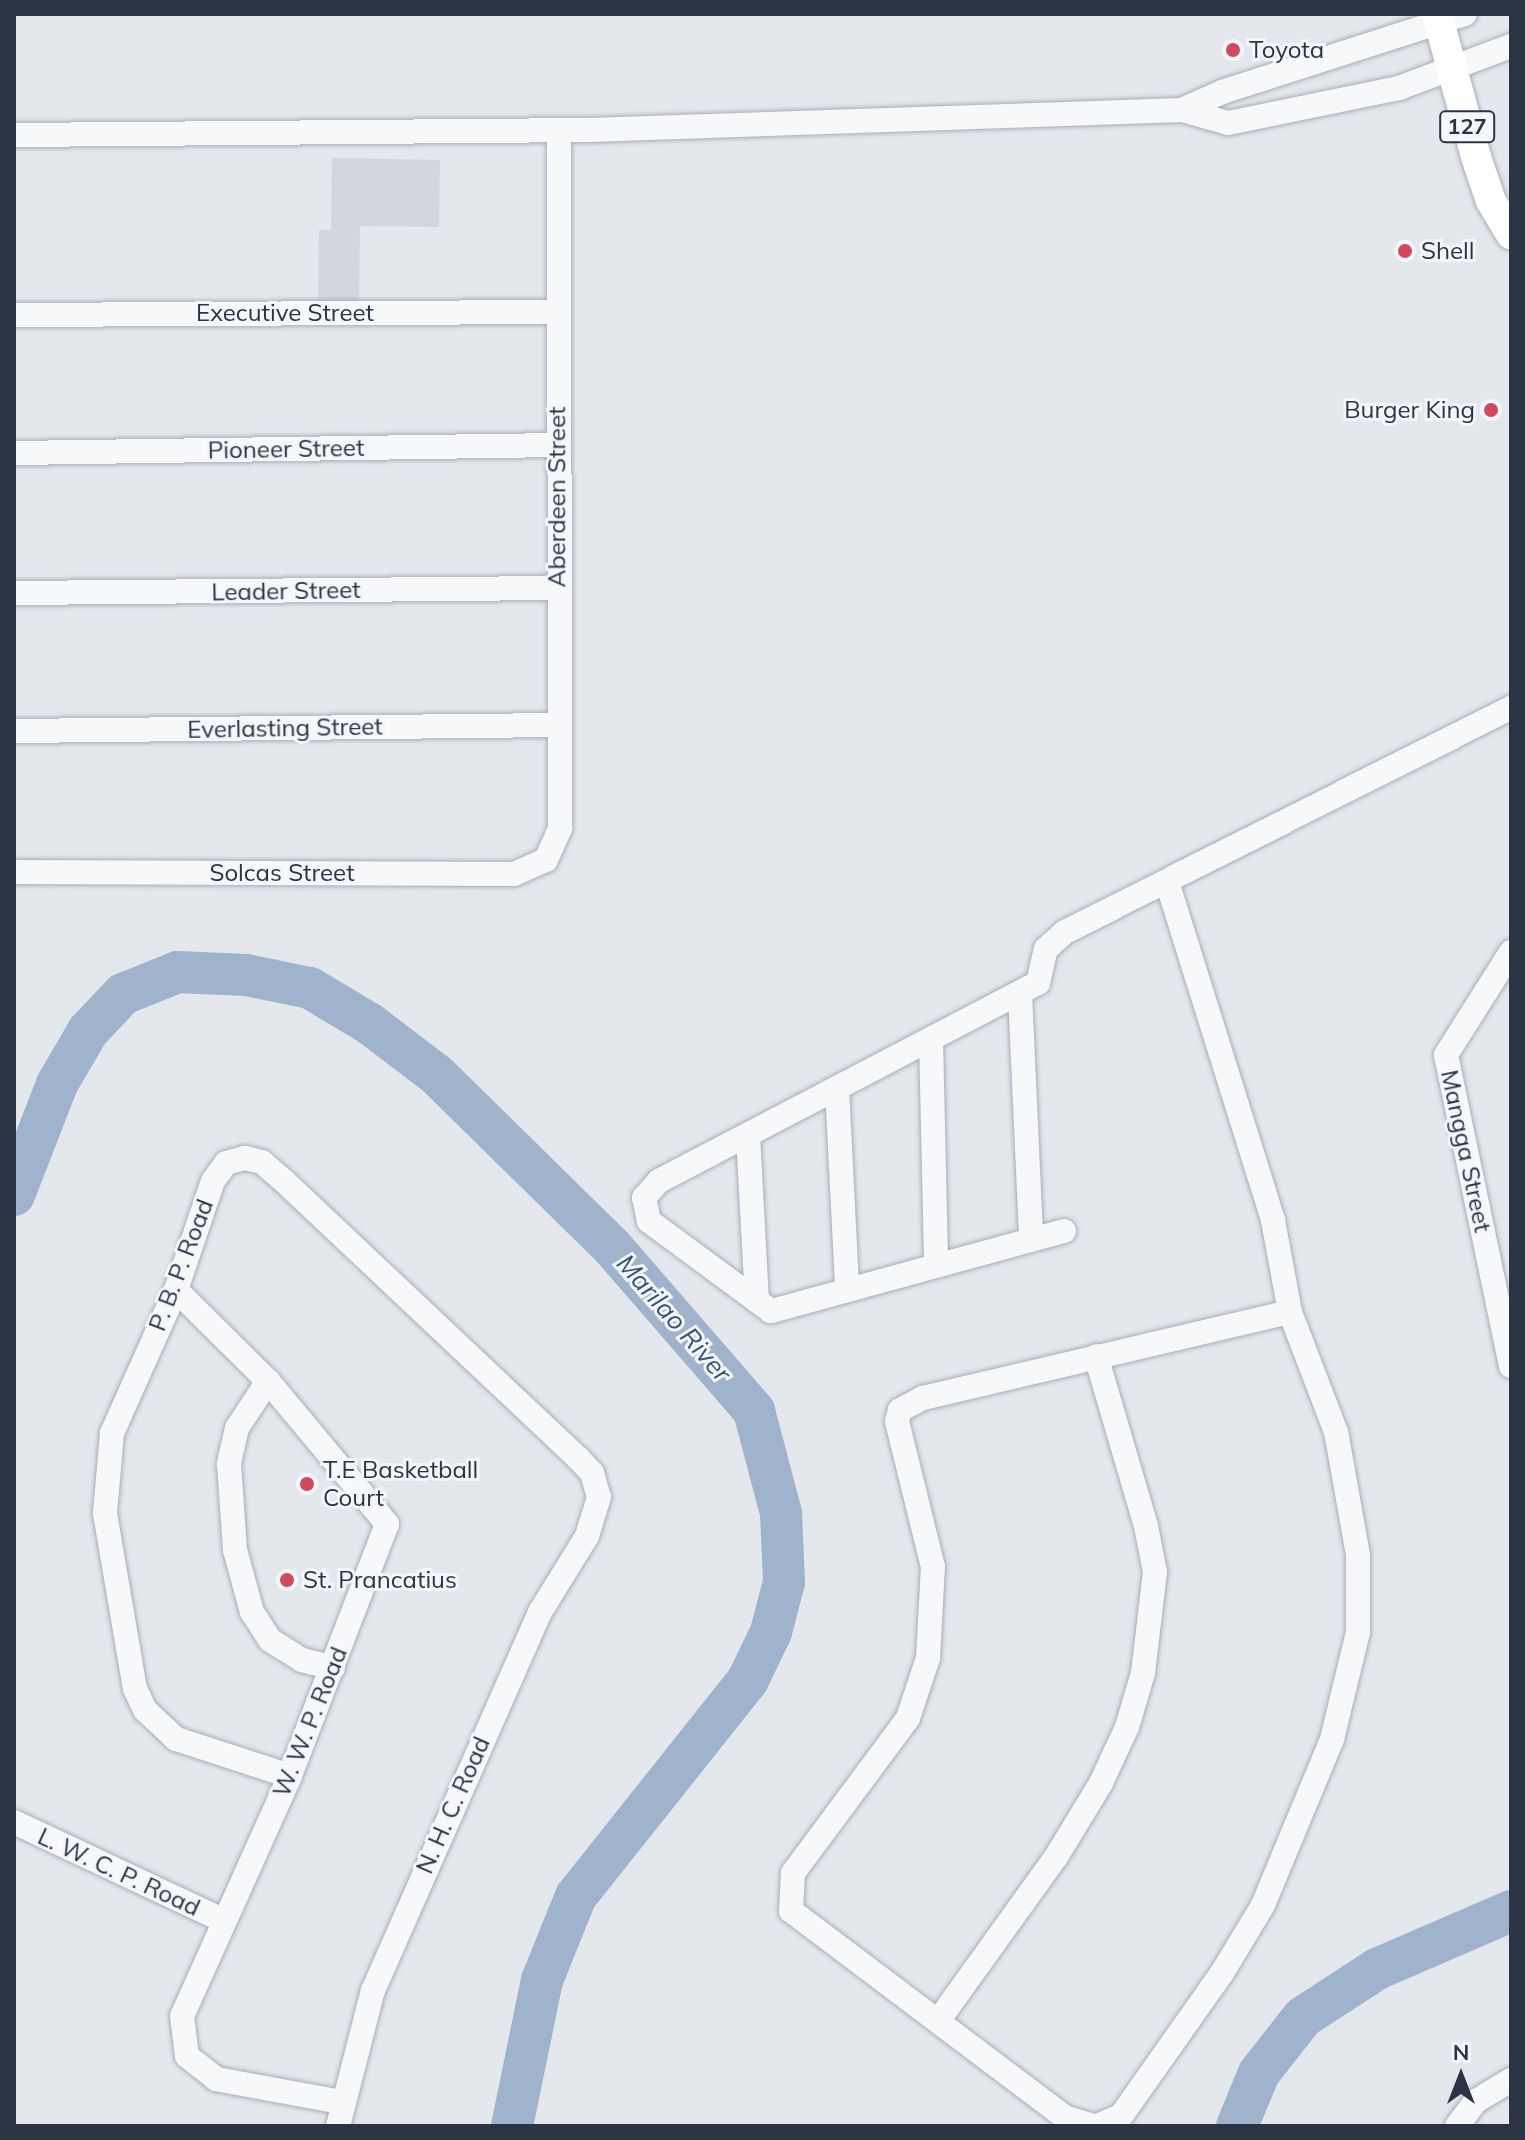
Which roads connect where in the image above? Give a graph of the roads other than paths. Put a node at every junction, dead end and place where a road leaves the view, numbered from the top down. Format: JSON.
{"nodes":[{"id":1,"x":1448,"y":17,"type":"edge"},
{"id":2,"x":1511,"y":46,"type":"edge"},
{"id":3,"x":1452,"y":71,"type":"junction"},
{"id":4,"x":1182,"y":110,"type":"junction"},
{"id":5,"x":559,"y":130,"type":"junction"},
{"id":6,"x":14,"y":135,"type":"edge"},
{"id":7,"x":1511,"y":234,"type":"edge"},
{"id":8,"x":556,"y":312,"type":"junction"},
{"id":9,"x":14,"y":315,"type":"edge"},
{"id":10,"x":558,"y":445,"type":"junction"},
{"id":11,"x":14,"y":453,"type":"edge"},
{"id":12,"x":557,"y":588,"type":"junction"},
{"id":13,"x":14,"y":593,"type":"edge"},
{"id":14,"x":1511,"y":708,"type":"edge"},
{"id":15,"x":557,"y":725,"type":"junction"},
{"id":16,"x":14,"y":731,"type":"edge"},
{"id":17,"x":546,"y":860,"type":"joint"},
{"id":18,"x":14,"y":872,"type":"edge"},
{"id":19,"x":1168,"y":884,"type":"junction"},
{"id":20,"x":1511,"y":952,"type":"edge"},
{"id":21,"x":1020,"y":993,"type":"junction"},
{"id":22,"x":931,"y":1039,"type":"junction"},
{"id":23,"x":837,"y":1088,"type":"junction"},
{"id":24,"x":748,"y":1135,"type":"junction"},
{"id":25,"x":1064,"y":1231,"type":"dead end"},
{"id":26,"x":1031,"y":1239,"type":"junction"},
{"id":27,"x":1511,"y":1259,"type":"edge"},
{"id":28,"x":936,"y":1262,"type":"junction"},
{"id":29,"x":1494,"y":1280,"type":"junction"},
{"id":30,"x":847,"y":1287,"type":"junction"},
{"id":31,"x":176,"y":1290,"type":"junction"},
{"id":32,"x":757,"y":1301,"type":"junction"},
{"id":33,"x":1290,"y":1312,"type":"junction"},
{"id":34,"x":1096,"y":1356,"type":"junction"},
{"id":35,"x":1511,"y":1366,"type":"edge"},
{"id":36,"x":268,"y":1381,"type":"junction"},
{"id":37,"x":599,"y":1497,"type":"joint"},
{"id":38,"x":333,"y":1668,"type":"junction"},
{"id":39,"x":290,"y":1776,"type":"junction"},
{"id":40,"x":14,"y":1822,"type":"edge"},
{"id":41,"x":224,"y":1921,"type":"junction"},
{"id":42,"x":938,"y":2021,"type":"junction"},
{"id":43,"x":1511,"y":2080,"type":"edge"},
{"id":44,"x":340,"y":2114,"type":"edge"},
{"id":45,"x":1095,"y":2126,"type":"edge"},
{"id":46,"x":1457,"y":2126,"type":"edge"}],
"edges":[{"from":1,"to":3,"type":"main road","number":"127"},
{"from":1,"to":4,"type":"street"},
{"from":2,"to":3,"type":"street"},
{"from":3,"to":4,"type":"street"},
{"from":3,"to":7,"type":"main road","number":"127"},
{"from":4,"to":5,"type":"street"},
{"from":5,"to":6,"type":"street"},
{"from":5,"to":8,"type":"street","name":"Aberdeen Street"},
{"from":8,"to":9,"type":"street","name":"Executive Street"},
{"from":8,"to":10,"type":"street","name":"Aberdeen Street"},
{"from":10,"to":11,"type":"street","name":"Pioneer Street"},
{"from":10,"to":12,"type":"street","name":"Aberdeen Street"},
{"from":12,"to":13,"type":"street","name":"Leader Street"},
{"from":12,"to":15,"type":"street","name":"Aberdeen Street"},
{"from":14,"to":19,"type":"street"},
{"from":15,"to":16,"type":"street","name":"Everlasting Street"},
{"from":15,"to":17,"type":"street","name":"Aberdeen Street"},
{"from":17,"to":18,"type":"street","name":"Solcas Street"},
{"from":19,"to":21,"type":"street"},
{"from":19,"to":33,"type":"street"},
{"from":20,"to":29,"type":"street","name":"Mangga Street"},
{"from":21,"to":22,"type":"street"},
{"from":21,"to":26,"type":"street"},
{"from":22,"to":23,"type":"street"},
{"from":22,"to":28,"type":"street"},
{"from":23,"to":24,"type":"street"},
{"from":23,"to":30,"type":"street"},
{"from":24,"to":32,"type":"street"},
{"from":24,"to":32,"type":"street"},
{"from":25,"to":26,"type":"street"},
{"from":26,"to":28,"type":"street"},
{"from":27,"to":29,"type":"street"},
{"from":28,"to":30,"type":"street"},
{"from":29,"to":35,"type":"street","name":"Mangga Street"},
{"from":30,"to":32,"type":"street"},
{"from":31,"to":36,"type":"street","name":"W. W. P. Road"},
{"from":31,"to":37,"type":"street","name":"P. B. P. Road"},
{"from":31,"to":39,"type":"street","name":"P. B. P. Road"},
{"from":33,"to":34,"type":"street"},
{"from":33,"to":45,"type":"street"},
{"from":34,"to":42,"type":"street"},
{"from":34,"to":42,"type":"street"},
{"from":36,"to":38,"type":"street","name":"W. W. P. Road"},
{"from":36,"to":38,"type":"street"},
{"from":37,"to":44,"type":"street","name":"N. H. C. Road"},
{"from":38,"to":39,"type":"street","name":"W. W. P. Road"},
{"from":39,"to":41,"type":"street","name":"W. W. P. Road"},
{"from":40,"to":41,"type":"street","name":"L. W. C. P. Road"},
{"from":41,"to":44,"type":"street","name":"W. W. P. Road"},
{"from":42,"to":45,"type":"street"},
{"from":43,"to":46,"type":"street"}]}
